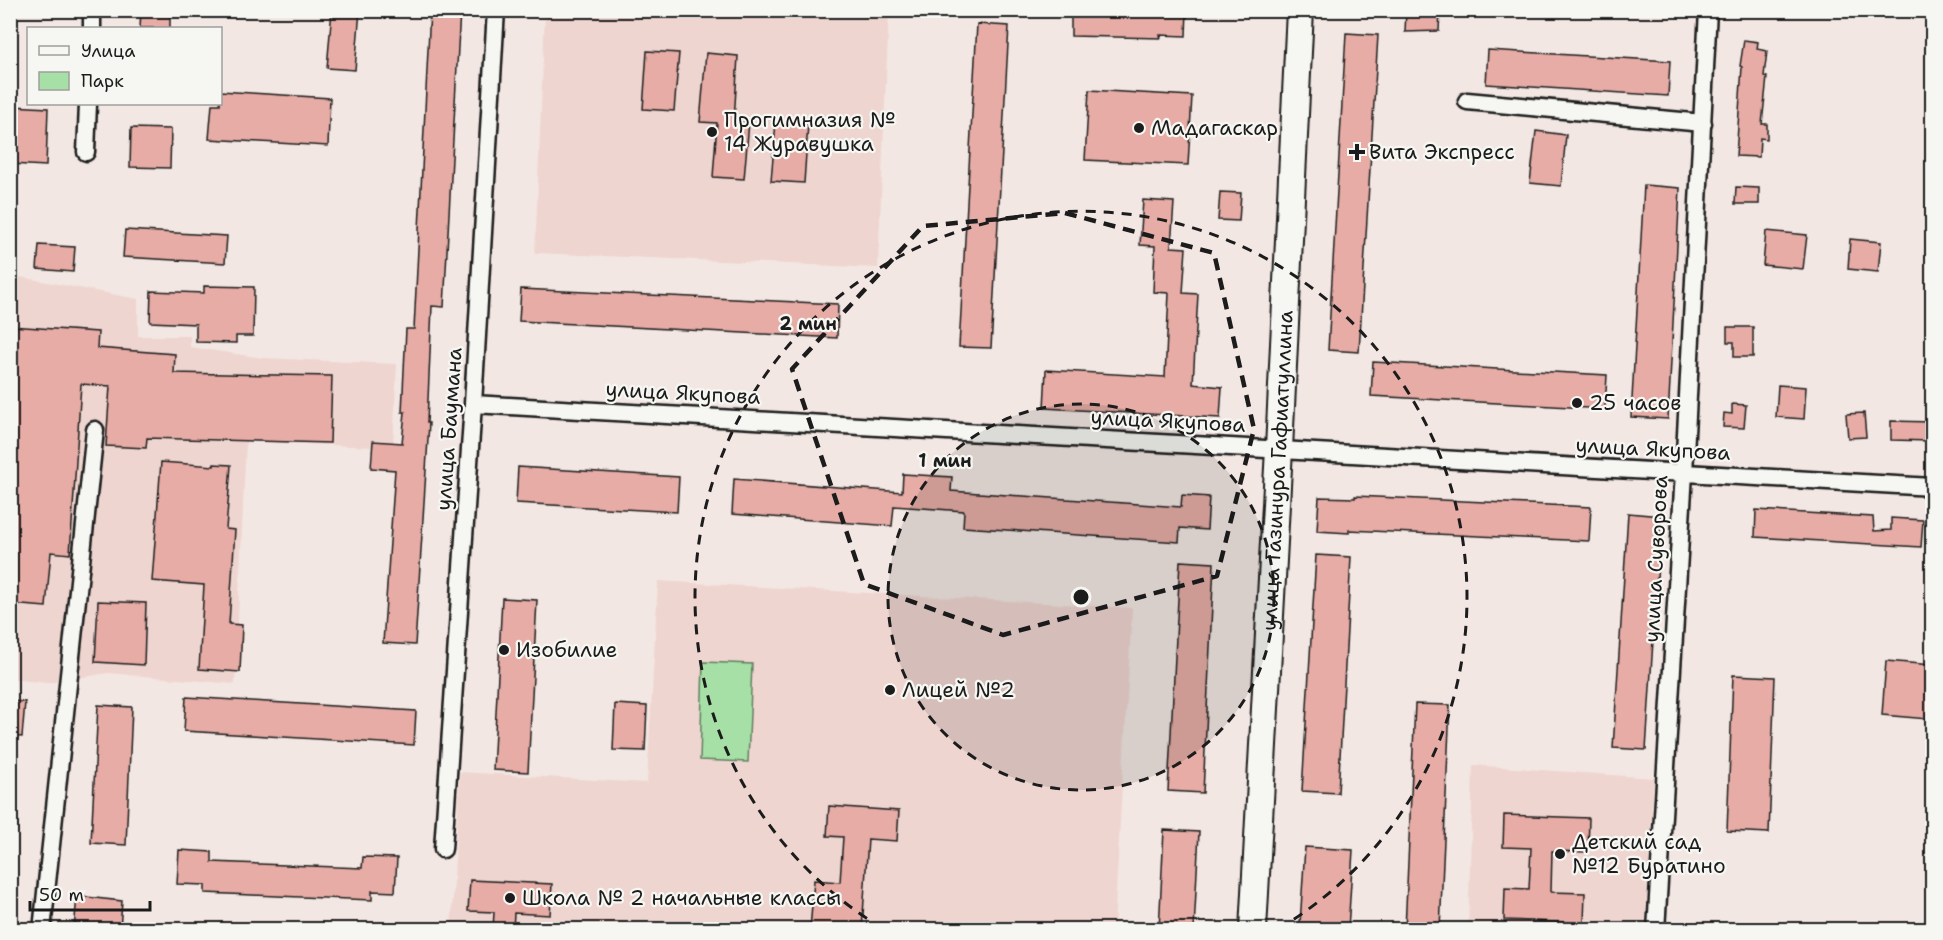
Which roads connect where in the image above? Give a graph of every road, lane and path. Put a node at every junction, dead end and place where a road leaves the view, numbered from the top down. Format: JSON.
{"nodes":[{"id":1,"x":92,"y":10,"type":"edge"},
{"id":2,"x":496,"y":10,"type":"edge"},
{"id":3,"x":1300,"y":10,"type":"edge"},
{"id":4,"x":1708,"y":10,"type":"edge"},
{"id":5,"x":92,"y":27,"type":"edge"},
{"id":6,"x":1467,"y":101,"type":"dead end"},
{"id":7,"x":88,"y":105,"type":"edge"},
{"id":8,"x":1703,"y":123,"type":"junction"},
{"id":9,"x":86,"y":152,"type":"dead end"},
{"id":10,"x":473,"y":404,"type":"junction"},
{"id":11,"x":95,"y":430,"type":"dead end"},
{"id":12,"x":1279,"y":449,"type":"junction"},
{"id":13,"x":1684,"y":473,"type":"junction"},
{"id":14,"x":1932,"y":487,"type":"edge"},
{"id":15,"x":443,"y":849,"type":"dead end"},
{"id":16,"x":42,"y":930,"type":"edge"},
{"id":17,"x":1253,"y":930,"type":"edge"},
{"id":18,"x":1656,"y":930,"type":"edge"}],
"edges":[{"from":1,"to":5,"type":"street"},
{"from":2,"to":10,"type":"street","name":"улица Баумана"},
{"from":3,"to":12,"type":"main road","name":"улица Газинура Гафиатуллина"},
{"from":4,"to":8,"type":"street","name":"улица Суворова"},
{"from":6,"to":8,"type":"street"},
{"from":7,"to":9,"type":"street"},
{"from":8,"to":13,"type":"street","name":"улица Суворова"},
{"from":10,"to":12,"type":"street","name":"улица Якупова"},
{"from":10,"to":15,"type":"street","name":"улица Баумана"},
{"from":11,"to":16,"type":"street"},
{"from":12,"to":13,"type":"street","name":"улица Якупова"},
{"from":12,"to":17,"type":"main road","name":"улица Газинура Гафиатуллина"},
{"from":13,"to":14,"type":"street","name":"улица Якупова"},
{"from":13,"to":18,"type":"street","name":"улица Суворова"}]}
